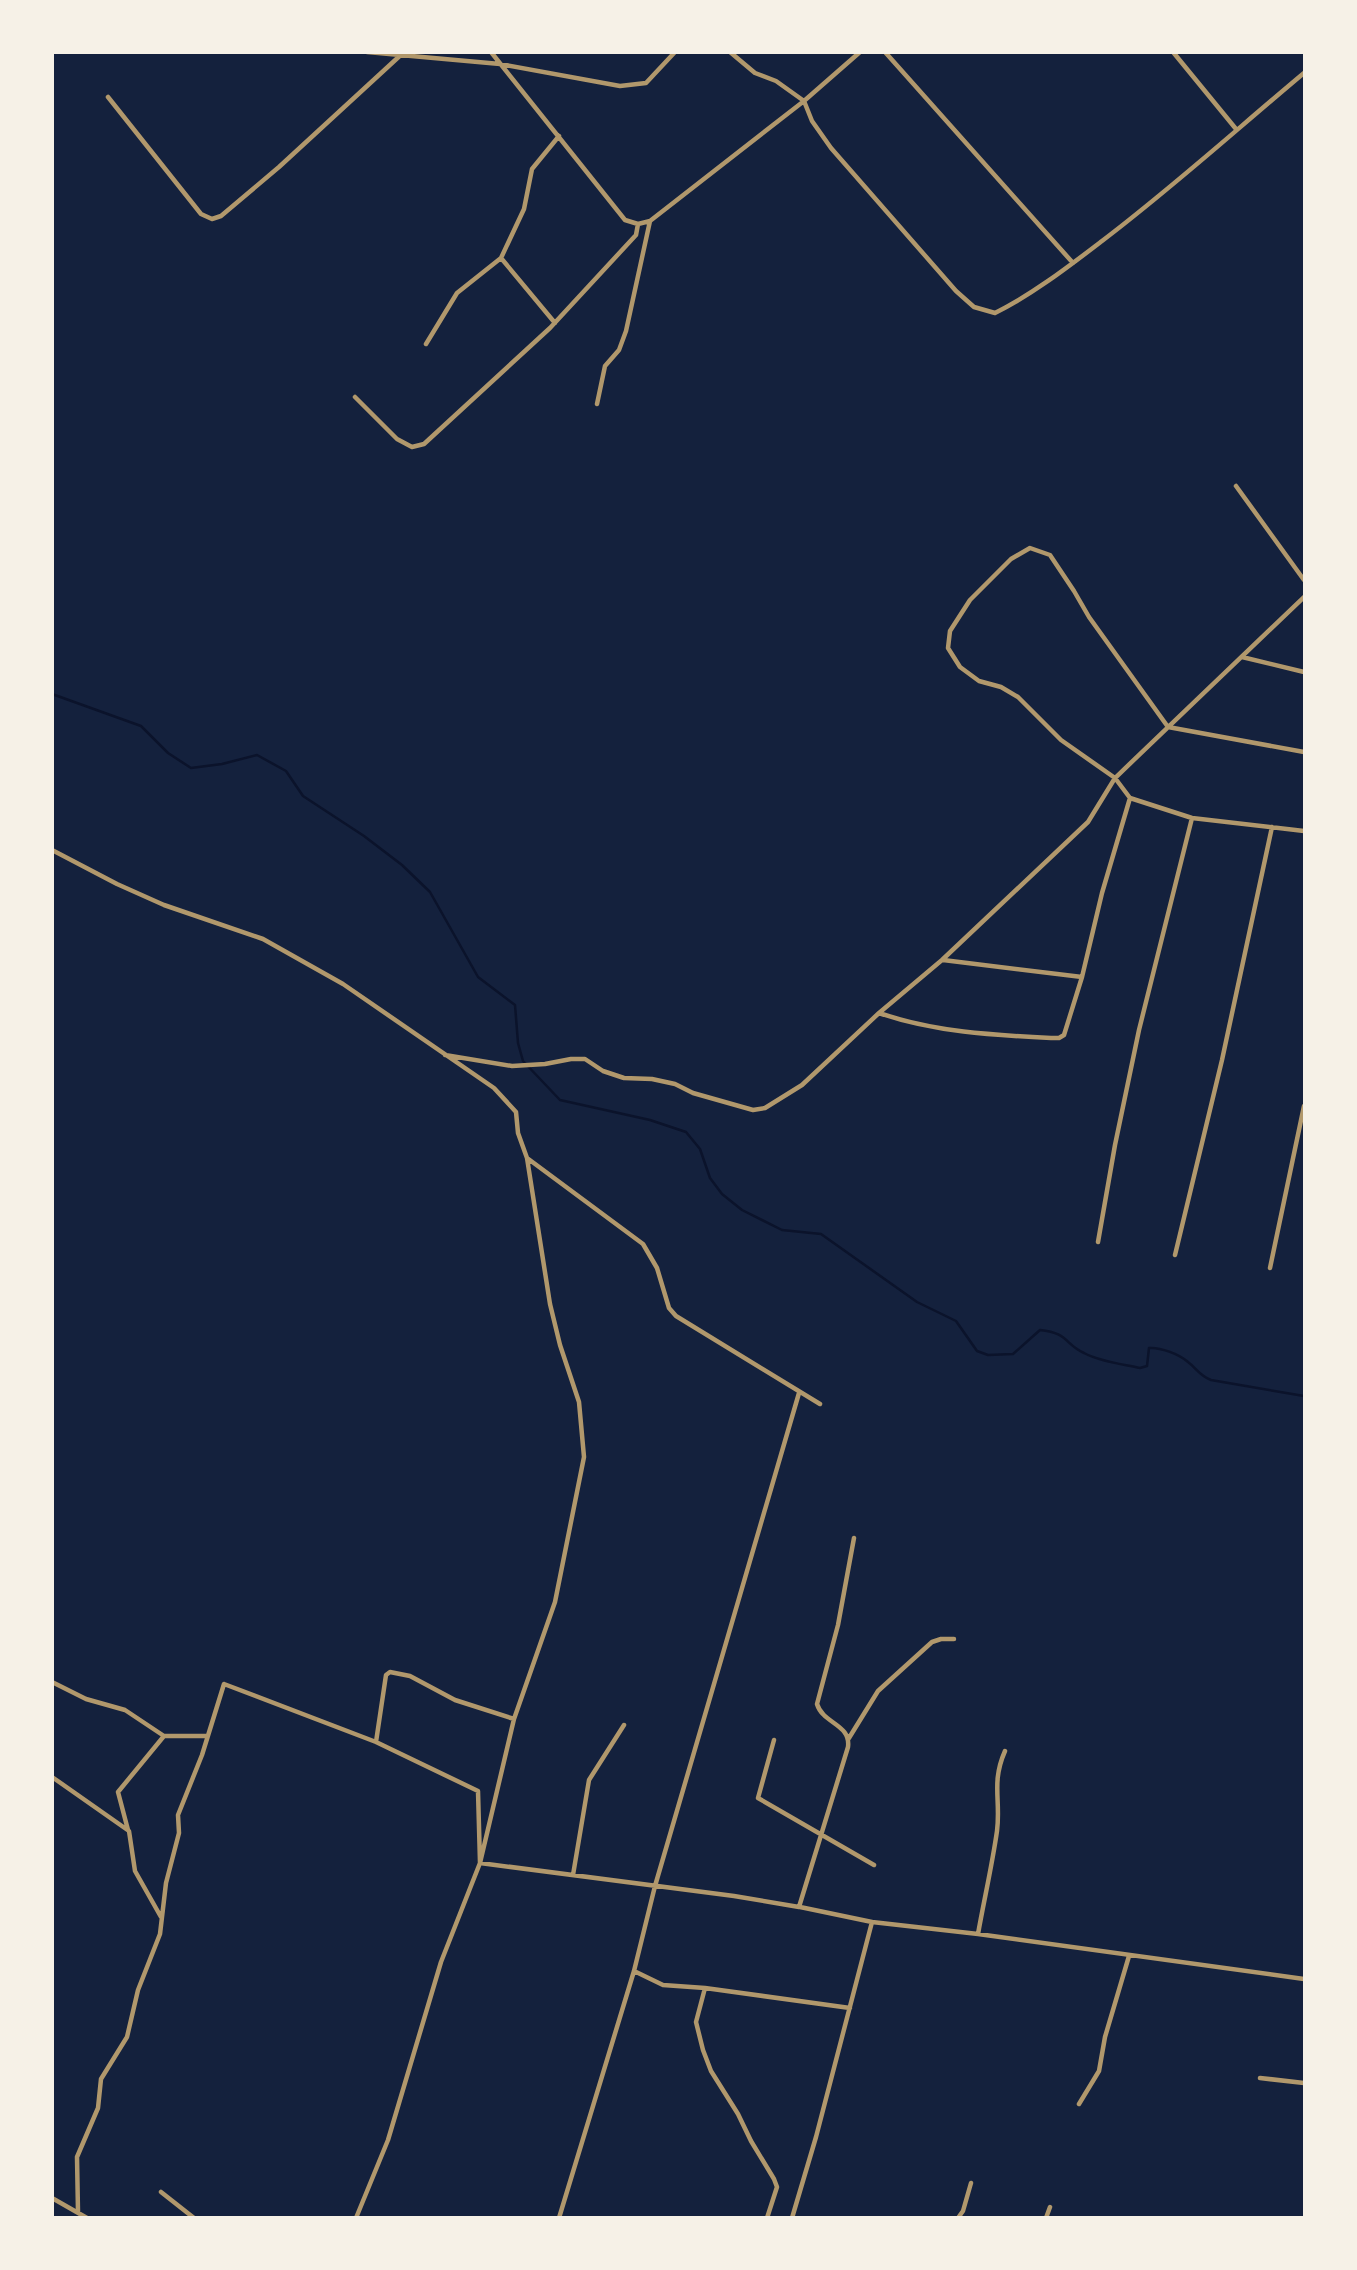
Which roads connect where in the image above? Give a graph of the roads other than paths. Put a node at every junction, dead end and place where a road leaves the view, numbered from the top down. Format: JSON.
{"nodes":[{"id":1,"x":367,"y":52,"type":"edge"},
{"id":2,"x":491,"y":52,"type":"edge"},
{"id":3,"x":675,"y":52,"type":"edge"},
{"id":4,"x":730,"y":52,"type":"edge"},
{"id":5,"x":860,"y":52,"type":"edge"},
{"id":6,"x":886,"y":52,"type":"edge"},
{"id":7,"x":1173,"y":52,"type":"edge"},
{"id":8,"x":402,"y":54,"type":"edge"},
{"id":9,"x":500,"y":64,"type":"junction"},
{"id":10,"x":1304,"y":72,"type":"edge"},
{"id":11,"x":108,"y":97,"type":"dead end"},
{"id":12,"x":804,"y":101,"type":"junction"},
{"id":13,"x":1236,"y":129,"type":"junction"},
{"id":14,"x":559,"y":136,"type":"junction"},
{"id":15,"x":650,"y":221,"type":"junction"},
{"id":16,"x":638,"y":224,"type":"junction"},
{"id":17,"x":501,"y":258,"type":"junction"},
{"id":18,"x":1073,"y":263,"type":"junction"},
{"id":19,"x":555,"y":323,"type":"junction"},
{"id":20,"x":426,"y":344,"type":"dead end"},
{"id":21,"x":355,"y":397,"type":"dead end"},
{"id":22,"x":597,"y":404,"type":"dead end"},
{"id":23,"x":1236,"y":486,"type":"dead end"},
{"id":24,"x":1304,"y":580,"type":"edge"},
{"id":25,"x":1304,"y":597,"type":"edge"},
{"id":26,"x":1242,"y":657,"type":"junction"},
{"id":27,"x":1304,"y":672,"type":"edge"},
{"id":28,"x":1168,"y":727,"type":"junction"},
{"id":29,"x":1304,"y":752,"type":"edge"},
{"id":30,"x":1115,"y":778,"type":"junction"},
{"id":31,"x":1130,"y":798,"type":"junction"},
{"id":32,"x":1192,"y":818,"type":"junction"},
{"id":33,"x":1272,"y":827,"type":"junction"},
{"id":34,"x":1304,"y":831,"type":"edge"},
{"id":35,"x":52,"y":850,"type":"edge"},
{"id":36,"x":942,"y":960,"type":"junction"},
{"id":37,"x":1083,"y":977,"type":"junction"},
{"id":38,"x":879,"y":1013,"type":"junction"},
{"id":39,"x":445,"y":1055,"type":"junction"},
{"id":40,"x":1304,"y":1106,"type":"edge"},
{"id":41,"x":527,"y":1158,"type":"junction"},
{"id":42,"x":1098,"y":1242,"type":"dead end"},
{"id":43,"x":1175,"y":1255,"type":"dead end"},
{"id":44,"x":1270,"y":1268,"type":"dead end"},
{"id":45,"x":799,"y":1393,"type":"junction"},
{"id":46,"x":820,"y":1405,"type":"dead end"},
{"id":47,"x":854,"y":1538,"type":"dead end"},
{"id":48,"x":954,"y":1639,"type":"dead end"},
{"id":49,"x":52,"y":1682,"type":"edge"},
{"id":50,"x":514,"y":1719,"type":"junction"},
{"id":51,"x":624,"y":1726,"type":"dead end"},
{"id":52,"x":164,"y":1736,"type":"junction"},
{"id":53,"x":208,"y":1736,"type":"junction"},
{"id":54,"x":849,"y":1738,"type":"junction"},
{"id":55,"x":774,"y":1740,"type":"dead end"},
{"id":56,"x":376,"y":1742,"type":"junction"},
{"id":57,"x":1005,"y":1751,"type":"dead end"},
{"id":58,"x":52,"y":1777,"type":"edge"},
{"id":59,"x":129,"y":1831,"type":"junction"},
{"id":60,"x":821,"y":1836,"type":"junction"},
{"id":61,"x":480,"y":1863,"type":"junction"},
{"id":62,"x":874,"y":1865,"type":"dead end"},
{"id":63,"x":573,"y":1875,"type":"junction"},
{"id":64,"x":655,"y":1886,"type":"junction"},
{"id":65,"x":799,"y":1907,"type":"junction"},
{"id":66,"x":162,"y":1918,"type":"junction"},
{"id":67,"x":872,"y":1922,"type":"junction"},
{"id":68,"x":978,"y":1934,"type":"junction"},
{"id":69,"x":1129,"y":1956,"type":"junction"},
{"id":70,"x":634,"y":1971,"type":"junction"},
{"id":71,"x":1304,"y":1979,"type":"edge"},
{"id":72,"x":705,"y":1987,"type":"junction"},
{"id":73,"x":850,"y":2008,"type":"junction"},
{"id":74,"x":1260,"y":2078,"type":"dead end"},
{"id":75,"x":1304,"y":2084,"type":"edge"},
{"id":76,"x":1079,"y":2104,"type":"dead end"},
{"id":77,"x":971,"y":2183,"type":"dead end"},
{"id":78,"x":161,"y":2192,"type":"dead end"},
{"id":79,"x":52,"y":2198,"type":"edge"},
{"id":80,"x":1050,"y":2207,"type":"dead end"},
{"id":81,"x":78,"y":2212,"type":"junction"},
{"id":82,"x":87,"y":2217,"type":"edge"},
{"id":83,"x":194,"y":2217,"type":"edge"},
{"id":84,"x":356,"y":2217,"type":"edge"},
{"id":85,"x":558,"y":2217,"type":"edge"},
{"id":86,"x":768,"y":2217,"type":"edge"},
{"id":87,"x":792,"y":2217,"type":"edge"},
{"id":88,"x":958,"y":2217,"type":"edge"},
{"id":89,"x":1045,"y":2217,"type":"edge"}],
"edges":[{"from":1,"to":8,"type":"street"},
{"from":2,"to":9,"type":"street"},
{"from":3,"to":9,"type":"street"},
{"from":4,"to":12,"type":"street"},
{"from":5,"to":12,"type":"street"},
{"from":6,"to":18,"type":"street"},
{"from":7,"to":13,"type":"street"},
{"from":8,"to":9,"type":"street"},
{"from":8,"to":11,"type":"street"},
{"from":9,"to":14,"type":"street"},
{"from":10,"to":13,"type":"street"},
{"from":12,"to":15,"type":"street"},
{"from":12,"to":18,"type":"street"},
{"from":13,"to":18,"type":"street"},
{"from":14,"to":16,"type":"street"},
{"from":14,"to":17,"type":"street"},
{"from":15,"to":16,"type":"street"},
{"from":15,"to":22,"type":"street"},
{"from":16,"to":19,"type":"street"},
{"from":17,"to":19,"type":"street"},
{"from":17,"to":20,"type":"street"},
{"from":19,"to":21,"type":"street"},
{"from":23,"to":24,"type":"street"},
{"from":25,"to":26,"type":"street"},
{"from":26,"to":27,"type":"street"},
{"from":26,"to":28,"type":"street"},
{"from":28,"to":29,"type":"street"},
{"from":28,"to":30,"type":"street"},
{"from":28,"to":30,"type":"street"},
{"from":30,"to":31,"type":"street"},
{"from":30,"to":36,"type":"street"},
{"from":31,"to":32,"type":"street"},
{"from":31,"to":37,"type":"street"},
{"from":32,"to":33,"type":"street"},
{"from":32,"to":42,"type":"street"},
{"from":33,"to":34,"type":"street"},
{"from":33,"to":43,"type":"street"},
{"from":35,"to":39,"type":"street"},
{"from":36,"to":37,"type":"street"},
{"from":36,"to":38,"type":"street"},
{"from":37,"to":38,"type":"street"},
{"from":38,"to":39,"type":"street"},
{"from":39,"to":41,"type":"street"},
{"from":40,"to":44,"type":"street"},
{"from":41,"to":45,"type":"street"},
{"from":41,"to":50,"type":"street"},
{"from":45,"to":46,"type":"street"},
{"from":45,"to":64,"type":"street"},
{"from":47,"to":54,"type":"street"},
{"from":48,"to":54,"type":"street"},
{"from":49,"to":52,"type":"street"},
{"from":50,"to":56,"type":"street"},
{"from":50,"to":61,"type":"street"},
{"from":51,"to":63,"type":"street"},
{"from":52,"to":53,"type":"street"},
{"from":52,"to":59,"type":"street"},
{"from":53,"to":56,"type":"street"},
{"from":53,"to":66,"type":"street"},
{"from":54,"to":60,"type":"street"},
{"from":55,"to":60,"type":"street"},
{"from":56,"to":61,"type":"street"},
{"from":57,"to":68,"type":"street"},
{"from":58,"to":59,"type":"street"},
{"from":59,"to":66,"type":"street"},
{"from":60,"to":62,"type":"street"},
{"from":60,"to":65,"type":"street"},
{"from":61,"to":63,"type":"street"},
{"from":61,"to":84,"type":"street"},
{"from":63,"to":64,"type":"street"},
{"from":64,"to":65,"type":"street"},
{"from":64,"to":70,"type":"street"},
{"from":65,"to":67,"type":"street"},
{"from":66,"to":81,"type":"street"},
{"from":67,"to":68,"type":"street"},
{"from":67,"to":73,"type":"street"},
{"from":68,"to":69,"type":"street"},
{"from":69,"to":71,"type":"street"},
{"from":69,"to":76,"type":"street"},
{"from":70,"to":72,"type":"street"},
{"from":70,"to":85,"type":"street"},
{"from":72,"to":73,"type":"street"},
{"from":72,"to":86,"type":"street"},
{"from":73,"to":87,"type":"street"},
{"from":74,"to":75,"type":"street"},
{"from":77,"to":88,"type":"street"},
{"from":78,"to":83,"type":"street"},
{"from":79,"to":81,"type":"street"},
{"from":80,"to":89,"type":"street"},
{"from":81,"to":82,"type":"street"}]}
